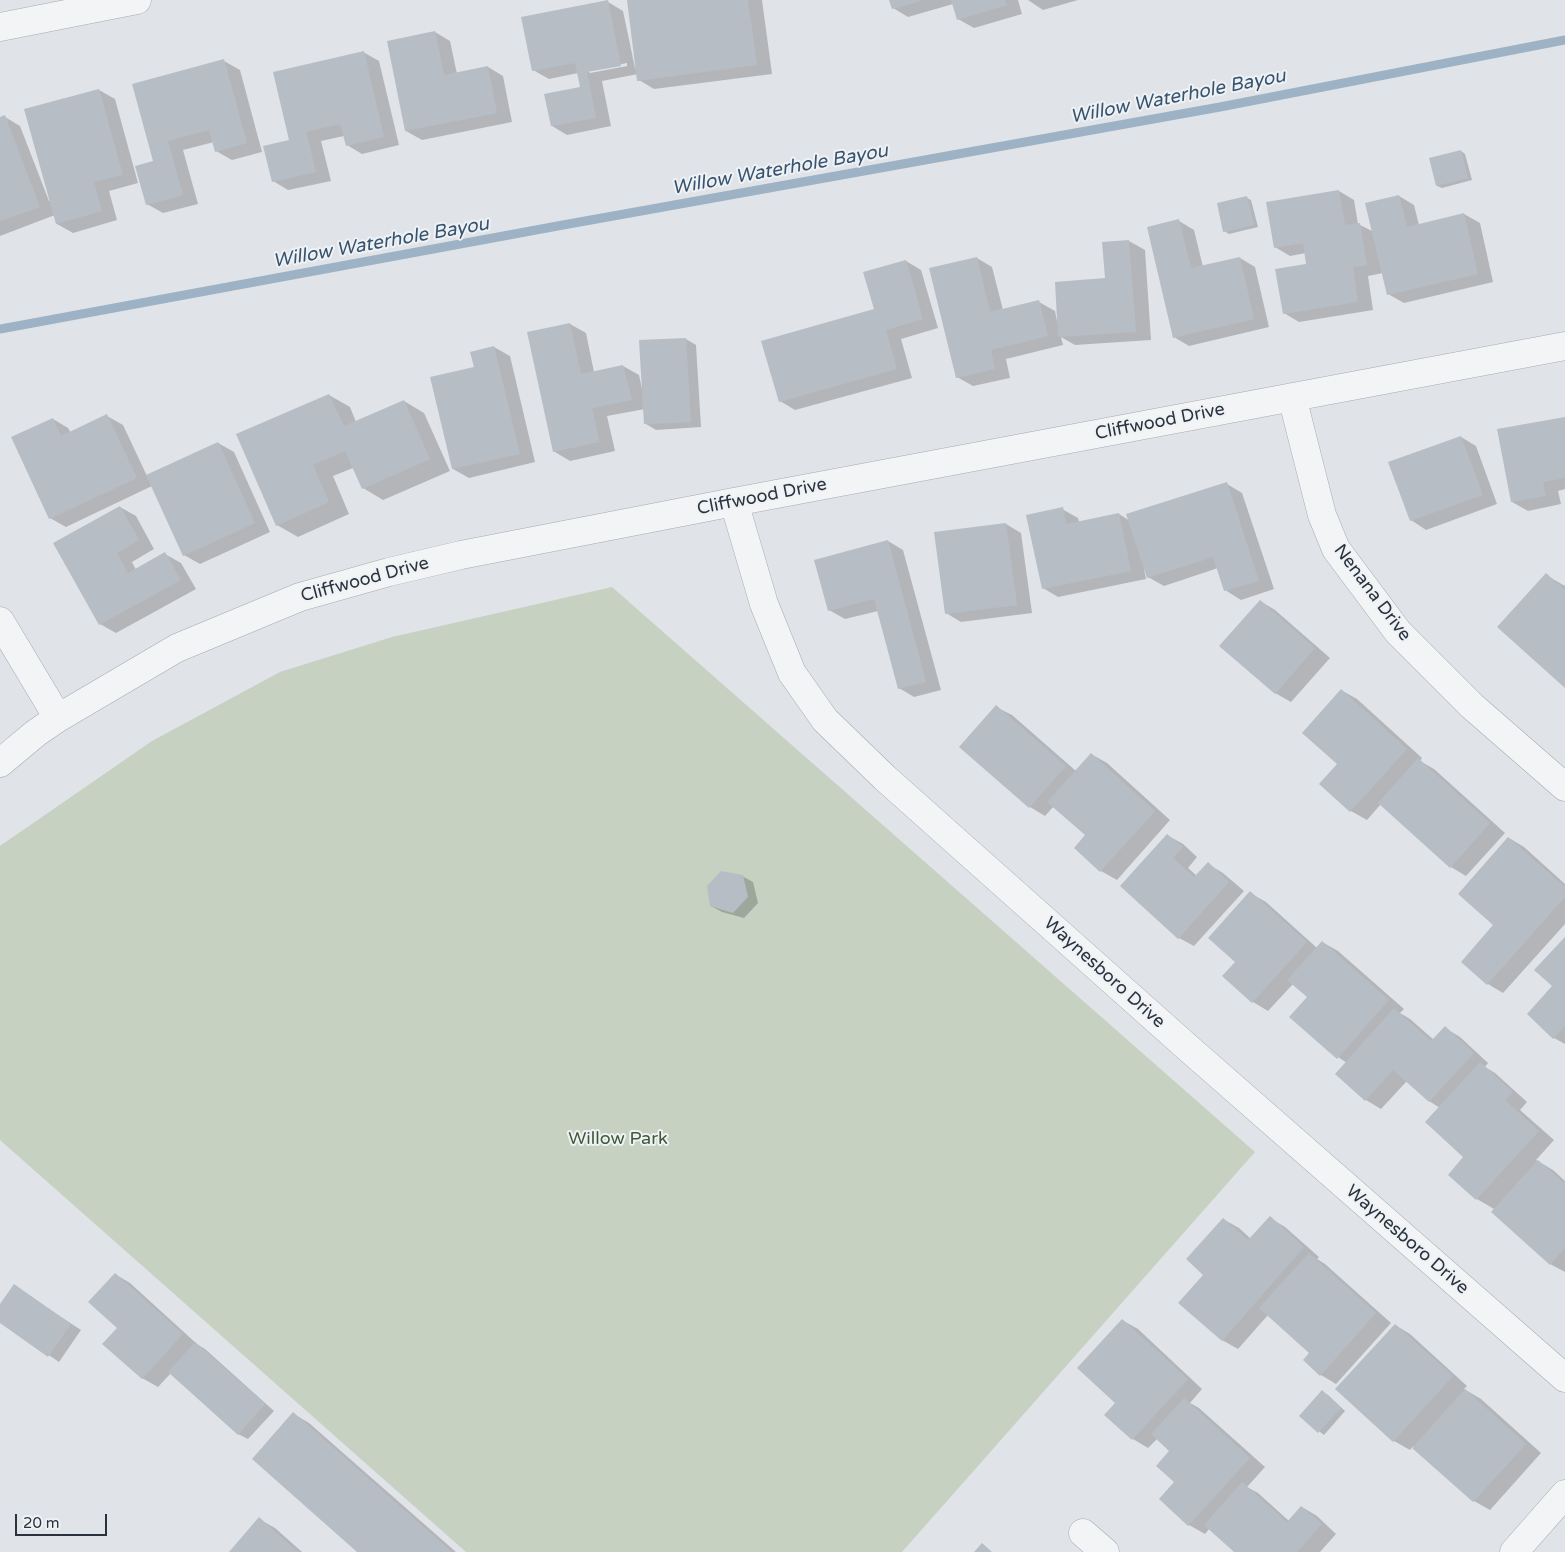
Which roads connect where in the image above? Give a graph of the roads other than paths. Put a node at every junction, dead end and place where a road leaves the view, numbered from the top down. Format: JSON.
{"nodes":[{"id":1,"x":137,"y":0,"type":"edge"},
{"id":2,"x":0,"y":26,"type":"edge"},
{"id":3,"x":1565,"y":346,"type":"edge"},
{"id":4,"x":1292,"y":397,"type":"junction"},
{"id":5,"x":734,"y":502,"type":"junction"},
{"id":6,"x":0,"y":621,"type":"edge"},
{"id":7,"x":58,"y":718,"type":"junction"},
{"id":8,"x":0,"y":763,"type":"edge"},
{"id":9,"x":1565,"y":787,"type":"edge"},
{"id":10,"x":1565,"y":1378,"type":"edge"},
{"id":11,"x":1565,"y":1494,"type":"edge"},
{"id":12,"x":1083,"y":1533,"type":"dead end"},
{"id":13,"x":1105,"y":1552,"type":"edge"},
{"id":14,"x":1514,"y":1552,"type":"edge"}],
"edges":[{"from":1,"to":2,"type":"street"},
{"from":3,"to":4,"type":"street","name":"Cliffwood Drive"},
{"from":4,"to":5,"type":"street","name":"Cliffwood Drive"},
{"from":4,"to":9,"type":"street","name":"Nenana Drive"},
{"from":5,"to":7,"type":"street","name":"Cliffwood Drive"},
{"from":5,"to":10,"type":"street","name":"Waynesboro Drive"},
{"from":6,"to":7,"type":"street"},
{"from":7,"to":8,"type":"street","name":"Cliffwood Drive"},
{"from":11,"to":14,"type":"street"},
{"from":12,"to":13,"type":"street"}]}
